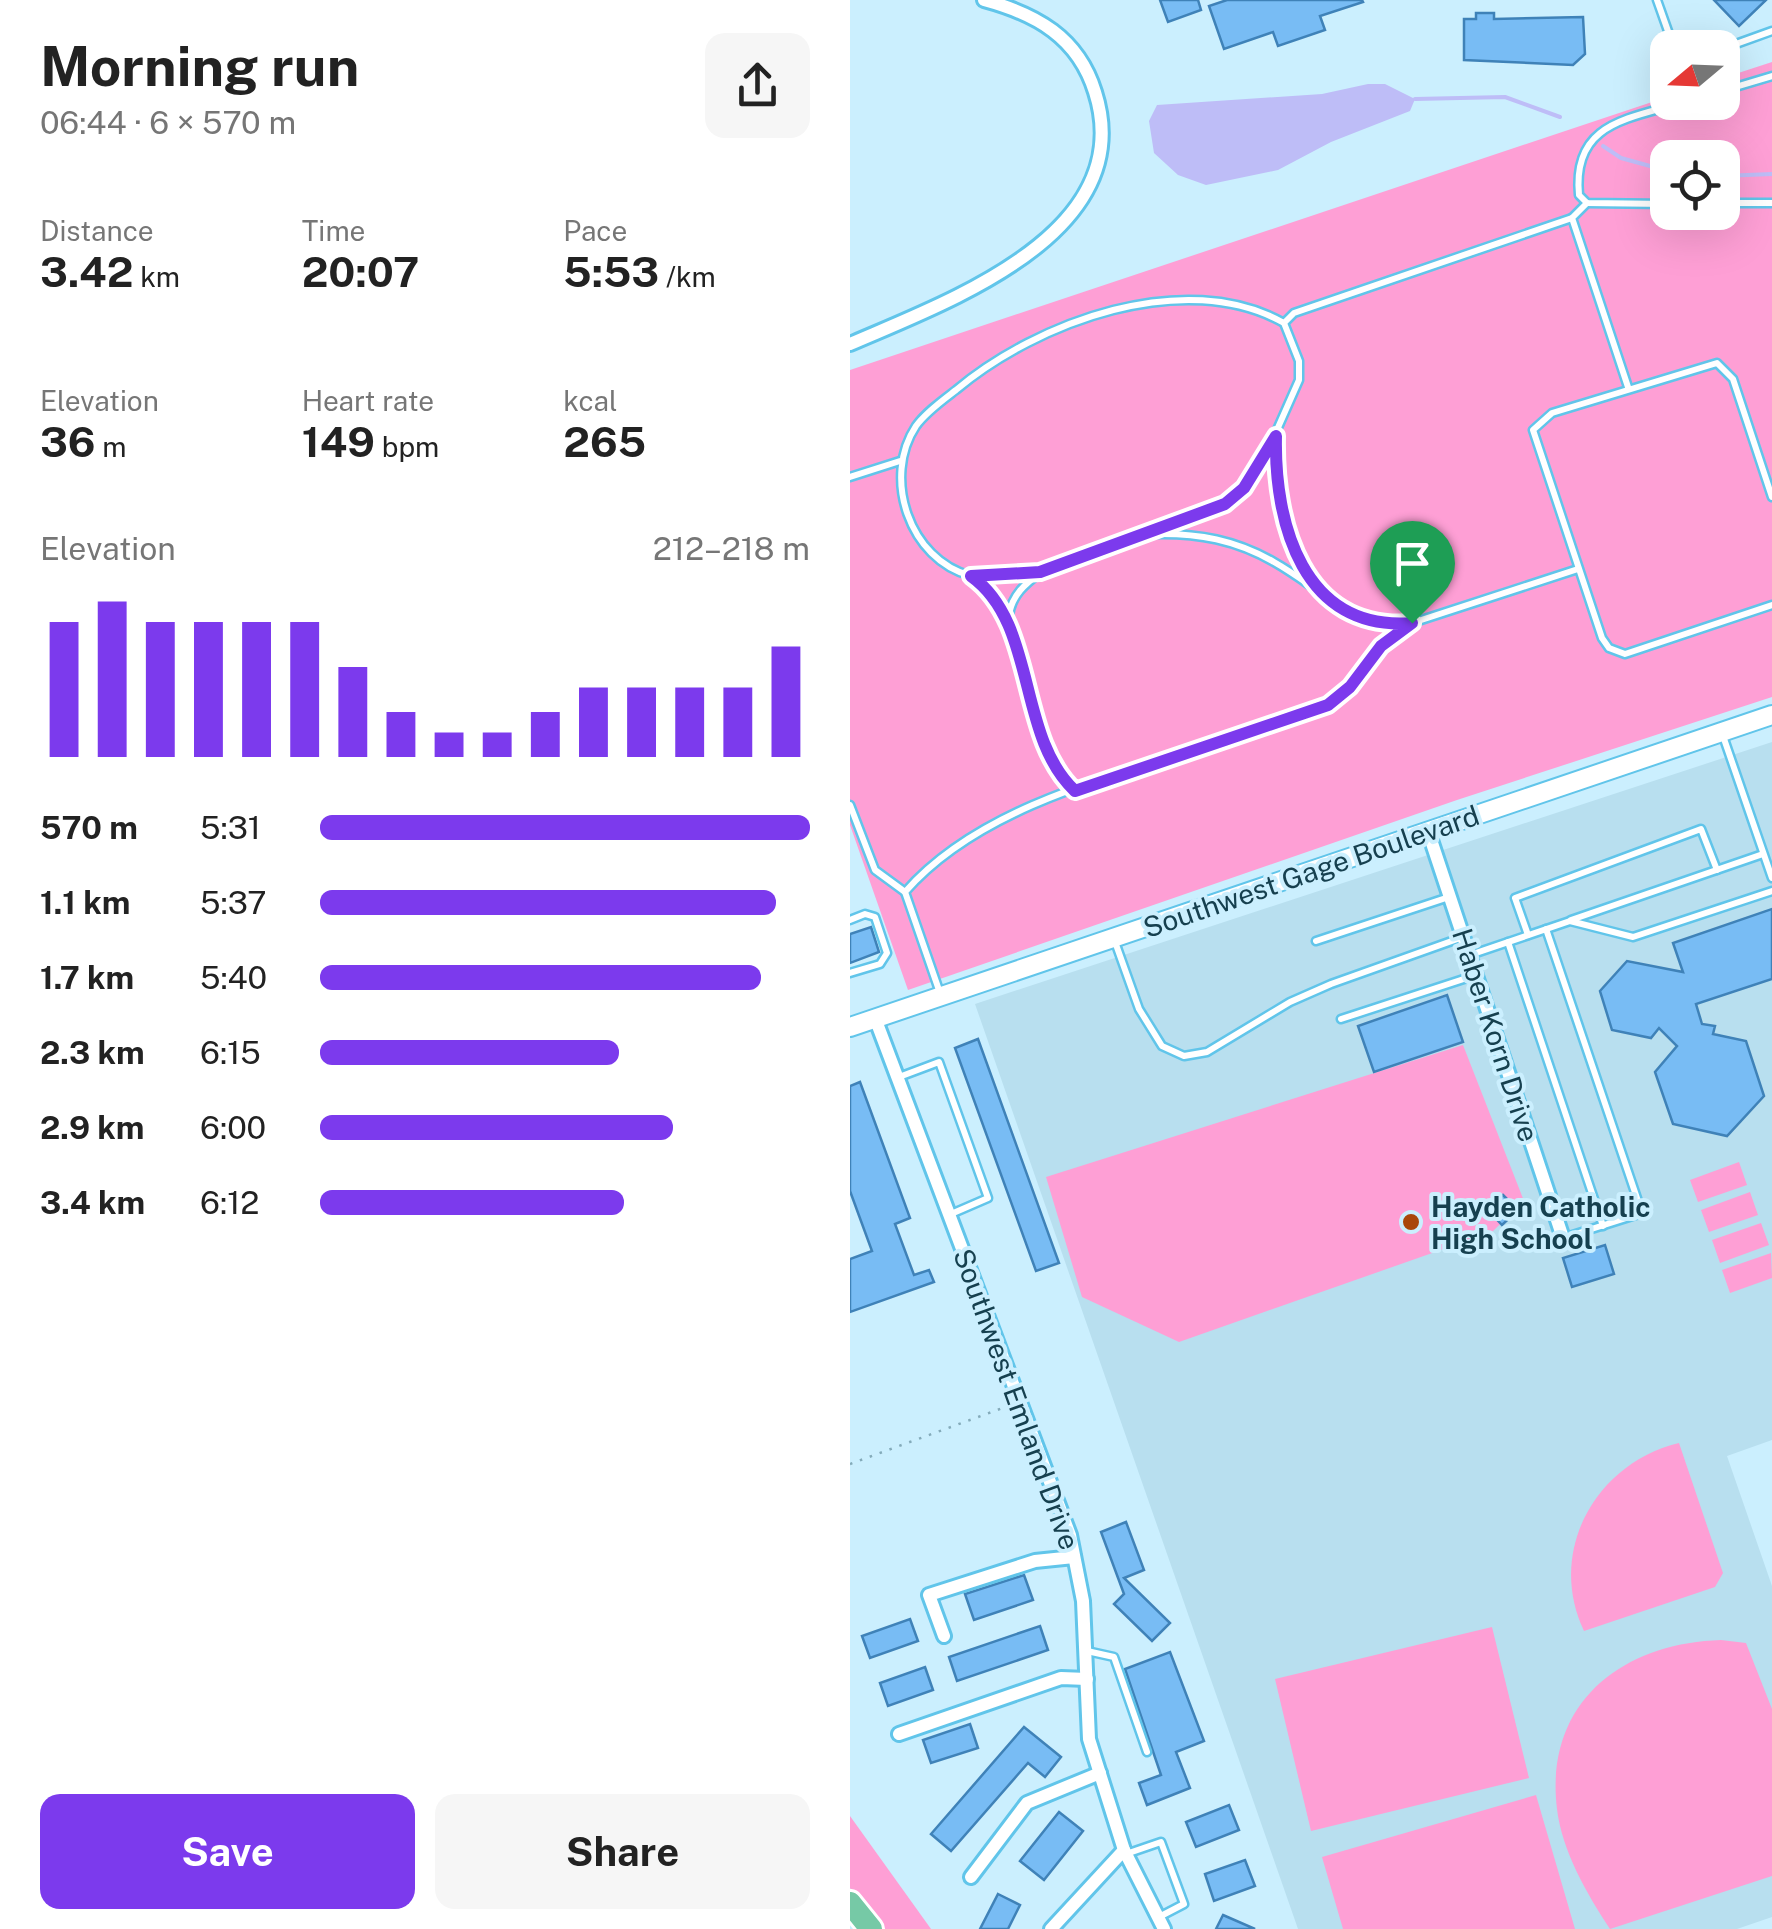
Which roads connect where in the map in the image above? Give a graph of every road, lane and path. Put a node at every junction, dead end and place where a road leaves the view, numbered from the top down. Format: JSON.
{"nodes":[{"id":1,"x":984,"y":0,"type":"edge"},
{"id":2,"x":1657,"y":0,"type":"edge"},
{"id":3,"x":1668,"y":30,"type":"edge"},
{"id":4,"x":1772,"y":31,"type":"edge"},
{"id":5,"x":1740,"y":43,"type":"edge"},
{"id":6,"x":1772,"y":76,"type":"edge"},
{"id":7,"x":1740,"y":86,"type":"edge"},
{"id":8,"x":1650,"y":113,"type":"edge"},
{"id":9,"x":1772,"y":202,"type":"edge"},
{"id":10,"x":1588,"y":203,"type":"junction"},
{"id":11,"x":1740,"y":203,"type":"edge"},
{"id":12,"x":1650,"y":204,"type":"edge"},
{"id":13,"x":1572,"y":218,"type":"junction"},
{"id":14,"x":1284,"y":323,"type":"junction"},
{"id":15,"x":850,"y":344,"type":"edge"},
{"id":16,"x":1628,"y":387,"type":"junction"},
{"id":17,"x":1276,"y":436,"type":"junction"},
{"id":18,"x":900,"y":461,"type":"junction"},
{"id":19,"x":850,"y":477,"type":"edge"},
{"id":20,"x":1772,"y":497,"type":"edge"},
{"id":21,"x":1149,"y":534,"type":"junction"},
{"id":22,"x":1578,"y":569,"type":"junction"},
{"id":23,"x":1040,"y":572,"type":"junction"},
{"id":24,"x":971,"y":576,"type":"junction"},
{"id":25,"x":1320,"y":593,"type":"junction"},
{"id":26,"x":1772,"y":605,"type":"edge"},
{"id":27,"x":1412,"y":623,"type":"junction"},
{"id":28,"x":1008,"y":631,"type":"junction"},
{"id":29,"x":1772,"y":715,"type":"edge"},
{"id":30,"x":1722,"y":732,"type":"junction"},
{"id":31,"x":1075,"y":791,"type":"junction"},
{"id":32,"x":850,"y":805,"type":"edge"},
{"id":33,"x":1428,"y":831,"type":"junction"},
{"id":34,"x":1764,"y":854,"type":"junction"},
{"id":35,"x":1717,"y":870,"type":"junction"},
{"id":36,"x":1772,"y":878,"type":"edge"},
{"id":37,"x":1772,"y":891,"type":"edge"},
{"id":38,"x":905,"y":892,"type":"junction"},
{"id":39,"x":1450,"y":896,"type":"junction"},
{"id":40,"x":850,"y":920,"type":"edge"},
{"id":41,"x":1570,"y":921,"type":"junction"},
{"id":42,"x":1546,"y":929,"type":"junction"},
{"id":43,"x":1528,"y":935,"type":"junction"},
{"id":44,"x":1464,"y":937,"type":"junction"},
{"id":45,"x":1114,"y":938,"type":"junction"},
{"id":46,"x":1316,"y":941,"type":"dead end"},
{"id":47,"x":1508,"y":942,"type":"junction"},
{"id":48,"x":1470,"y":955,"type":"junction"},
{"id":49,"x":850,"y":973,"type":"edge"},
{"id":50,"x":1477,"y":975,"type":"junction"},
{"id":51,"x":941,"y":996,"type":"junction"},
{"id":52,"x":875,"y":1018,"type":"junction"},
{"id":53,"x":1341,"y":1019,"type":"dead end"},
{"id":54,"x":850,"y":1027,"type":"edge"},
{"id":55,"x":898,"y":1078,"type":"junction"},
{"id":56,"x":950,"y":1214,"type":"junction"},
{"id":57,"x":1603,"y":1226,"type":"junction"},
{"id":58,"x":1563,"y":1238,"type":"joint"},
{"id":59,"x":1021,"y":1401,"type":"junction"},
{"id":60,"x":850,"y":1464,"type":"edge"},
{"id":61,"x":1074,"y":1557,"type":"junction"},
{"id":62,"x":944,"y":1636,"type":"dead end"},
{"id":63,"x":1085,"y":1650,"type":"junction"},
{"id":64,"x":1087,"y":1679,"type":"junction"},
{"id":65,"x":900,"y":1734,"type":"dead end"},
{"id":66,"x":1146,"y":1752,"type":"dead end"},
{"id":67,"x":1100,"y":1774,"type":"junction"},
{"id":68,"x":1125,"y":1852,"type":"junction"},
{"id":69,"x":971,"y":1876,"type":"dead end"},
{"id":70,"x":850,"y":1903,"type":"edge"},
{"id":71,"x":1161,"y":1923,"type":"edge"},
{"id":72,"x":870,"y":1929,"type":"edge"},
{"id":73,"x":1051,"y":1929,"type":"edge"}],
"edges":[{"from":1,"to":15,"type":"street"},
{"from":2,"to":3,"type":"lane"},
{"from":4,"to":5,"type":"lane"},
{"from":6,"to":7,"type":"lane"},
{"from":8,"to":10,"type":"lane"},
{"from":9,"to":11,"type":"lane"},
{"from":10,"to":12,"type":"lane"},
{"from":10,"to":13,"type":"lane"},
{"from":13,"to":14,"type":"lane"},
{"from":13,"to":16,"type":"lane"},
{"from":14,"to":17,"type":"lane"},
{"from":14,"to":18,"type":"lane"},
{"from":16,"to":20,"type":"lane"},
{"from":16,"to":22,"type":"lane"},
{"from":17,"to":21,"type":"lane"},
{"from":17,"to":25,"type":"lane"},
{"from":18,"to":19,"type":"lane"},
{"from":18,"to":24,"type":"lane"},
{"from":21,"to":23,"type":"lane"},
{"from":21,"to":25,"type":"lane"},
{"from":22,"to":26,"type":"lane"},
{"from":22,"to":27,"type":"lane"},
{"from":23,"to":24,"type":"lane"},
{"from":23,"to":28,"type":"lane"},
{"from":24,"to":28,"type":"lane"},
{"from":25,"to":27,"type":"lane"},
{"from":27,"to":31,"type":"lane"},
{"from":28,"to":31,"type":"lane"},
{"from":29,"to":30,"type":"main road","name":"Southwest Gage Boulevard"},
{"from":30,"to":33,"type":"main road","name":"Southwest Gage Boulevard"},
{"from":30,"to":34,"type":"lane"},
{"from":31,"to":38,"type":"lane"},
{"from":32,"to":38,"type":"lane"},
{"from":33,"to":39,"type":"street","name":"Haber Korn Drive"},
{"from":33,"to":45,"type":"main road","name":"Southwest Gage Boulevard"},
{"from":34,"to":35,"type":"lane"},
{"from":34,"to":36,"type":"lane"},
{"from":35,"to":41,"type":"lane"},
{"from":35,"to":43,"type":"lane"},
{"from":37,"to":41,"type":"lane"},
{"from":38,"to":51,"type":"lane"},
{"from":39,"to":44,"type":"street","name":"Haber Korn Drive"},
{"from":39,"to":46,"type":"lane"},
{"from":40,"to":49,"type":"lane"},
{"from":41,"to":42,"type":"lane"},
{"from":42,"to":43,"type":"lane"},
{"from":42,"to":57,"type":"lane"},
{"from":43,"to":47,"type":"lane"},
{"from":44,"to":45,"type":"lane"},
{"from":44,"to":48,"type":"street","name":"Haber Korn Drive"},
{"from":45,"to":51,"type":"main road","name":"Southwest Gage Boulevard"},
{"from":47,"to":48,"type":"lane"},
{"from":47,"to":57,"type":"lane"},
{"from":48,"to":50,"type":"street","name":"Haber Korn Drive"},
{"from":50,"to":53,"type":"lane"},
{"from":50,"to":58,"type":"street","name":"Haber Korn Drive"},
{"from":51,"to":52,"type":"main road","name":"Southwest Gage Boulevard"},
{"from":52,"to":54,"type":"main road","name":"Southwest Gage Boulevard"},
{"from":52,"to":55,"type":"street","name":"Southwest Emland Drive"},
{"from":55,"to":56,"type":"street","name":"Southwest Emland Drive"},
{"from":55,"to":56,"type":"lane"},
{"from":56,"to":59,"type":"street","name":"Southwest Emland Drive"},
{"from":57,"to":58,"type":"lane"},
{"from":59,"to":60,"type":"path"},
{"from":59,"to":61,"type":"street","name":"Southwest Emland Drive"},
{"from":61,"to":62,"type":"street"},
{"from":61,"to":63,"type":"street","name":"Southwest Emland Drive"},
{"from":63,"to":64,"type":"street","name":"Southwest Emland Drive"},
{"from":63,"to":66,"type":"lane"},
{"from":64,"to":65,"type":"street"},
{"from":64,"to":67,"type":"street","name":"Southwest Emland Drive"},
{"from":67,"to":68,"type":"street","name":"Southwest Emland Drive"},
{"from":67,"to":69,"type":"street"},
{"from":68,"to":71,"type":"street","name":"Southwest Emland Drive"},
{"from":68,"to":71,"type":"lane"},
{"from":68,"to":73,"type":"street"},
{"from":70,"to":72,"type":"highway"}]}
